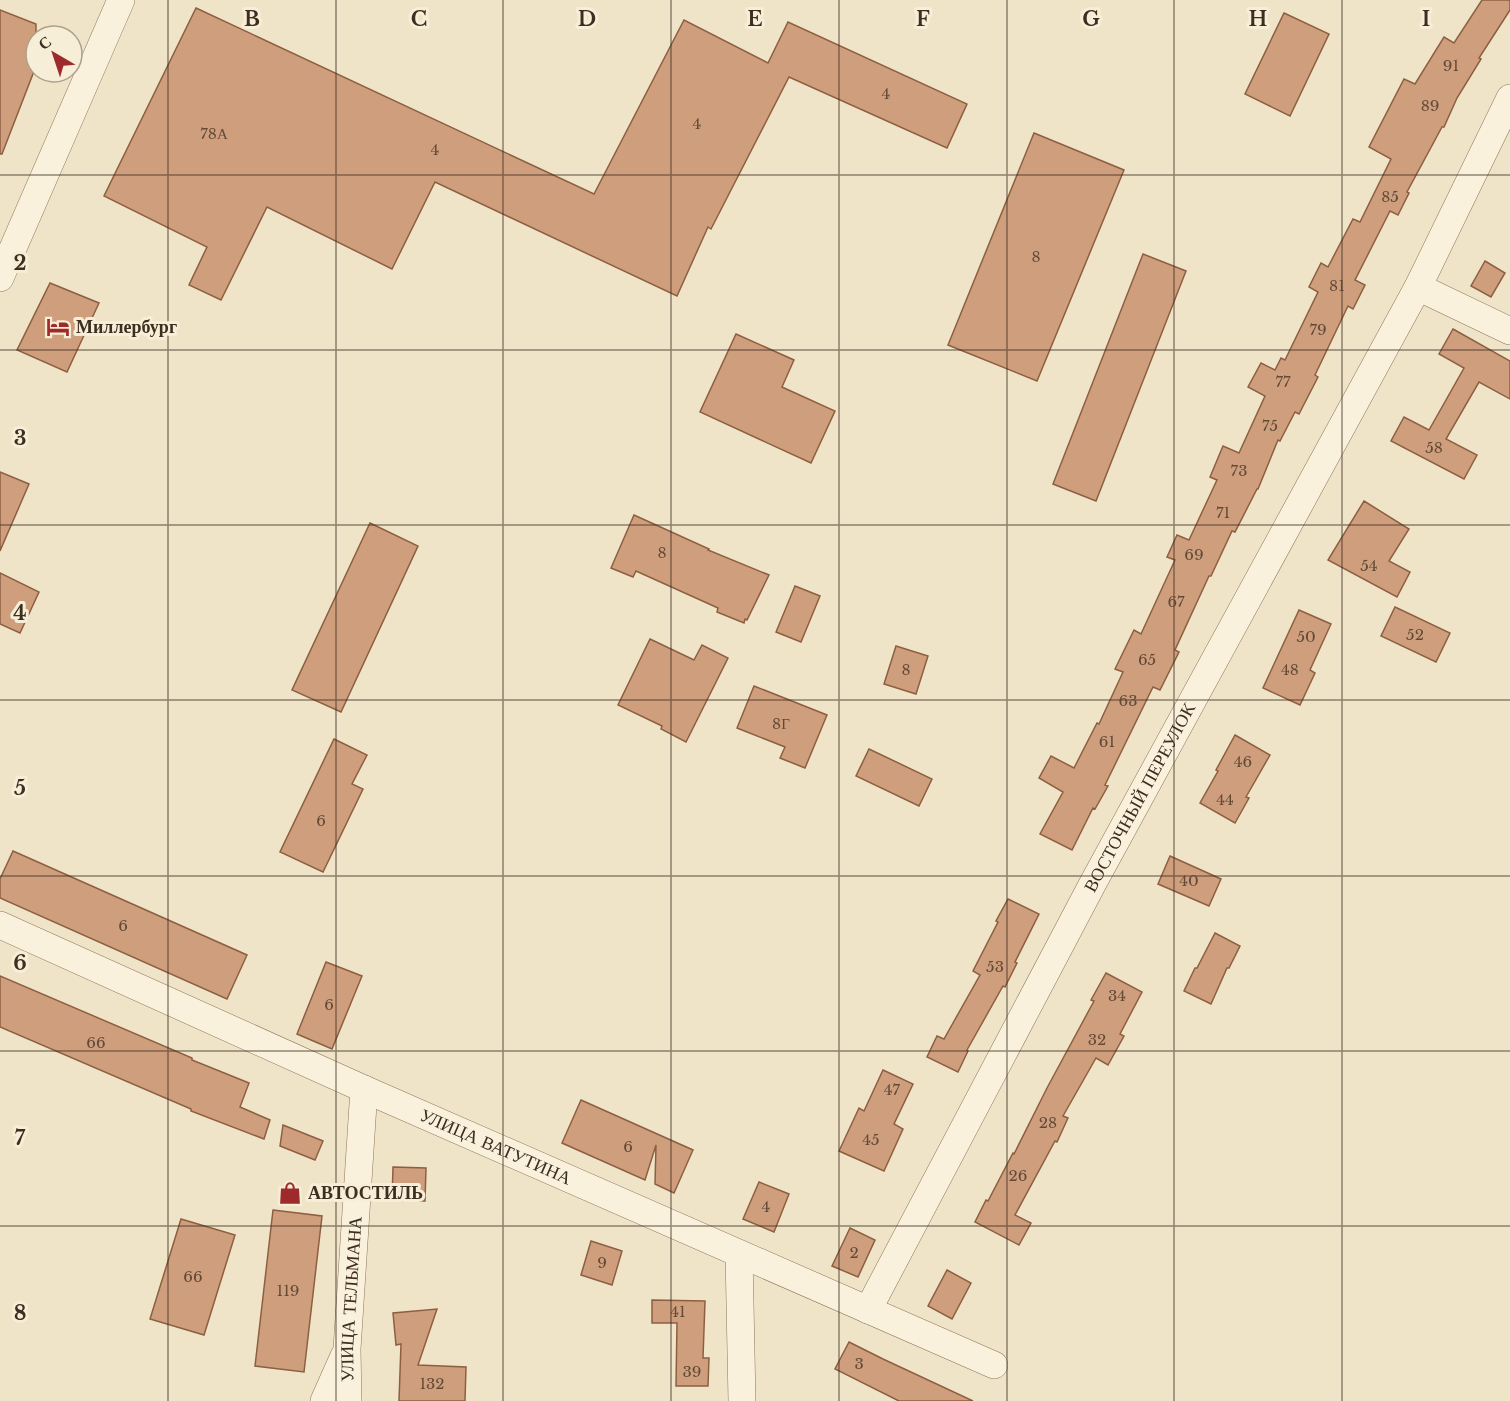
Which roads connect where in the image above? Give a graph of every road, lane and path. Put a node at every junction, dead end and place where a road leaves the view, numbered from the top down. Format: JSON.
{"nodes":[{"id":1,"x":121,"y":0,"type":"edge"},
{"id":2,"x":1510,"y":98,"type":"edge"},
{"id":3,"x":0,"y":278,"type":"edge"},
{"id":4,"x":1418,"y":286,"type":"junction"},
{"id":5,"x":1510,"y":331,"type":"edge"},
{"id":6,"x":0,"y":925,"type":"edge"},
{"id":7,"x":364,"y":1089,"type":"junction"},
{"id":8,"x":739,"y":1254,"type":"junction"},
{"id":9,"x":868,"y":1310,"type":"junction"},
{"id":10,"x":347,"y":1350,"type":"junction"},
{"id":11,"x":994,"y":1365,"type":"dead end"},
{"id":12,"x":324,"y":1401,"type":"edge"},
{"id":13,"x":348,"y":1401,"type":"edge"},
{"id":14,"x":742,"y":1401,"type":"edge"}],
"edges":[{"from":1,"to":3,"type":"street"},
{"from":2,"to":4,"type":"street","name":"ВОСТОЧНЫЙ ПЕРЕУЛОК"},
{"from":4,"to":5,"type":"street"},
{"from":4,"to":9,"type":"street","name":"ВОСТОЧНЫЙ ПЕРЕУЛОК"},
{"from":6,"to":7,"type":"street","name":"УЛИЦА ВАТУТИНА"},
{"from":7,"to":8,"type":"street","name":"УЛИЦА ВАТУТИНА"},
{"from":7,"to":10,"type":"street","name":"УЛИЦА ТЕЛЬМАНА"},
{"from":8,"to":9,"type":"street","name":"УЛИЦА ВАТУТИНА"},
{"from":8,"to":14,"type":"street"},
{"from":9,"to":11,"type":"street","name":"УЛИЦА ВАТУТИНА"},
{"from":10,"to":12,"type":"street"},
{"from":10,"to":13,"type":"street","name":"УЛИЦА ТЕЛЬМАНА"}]}
